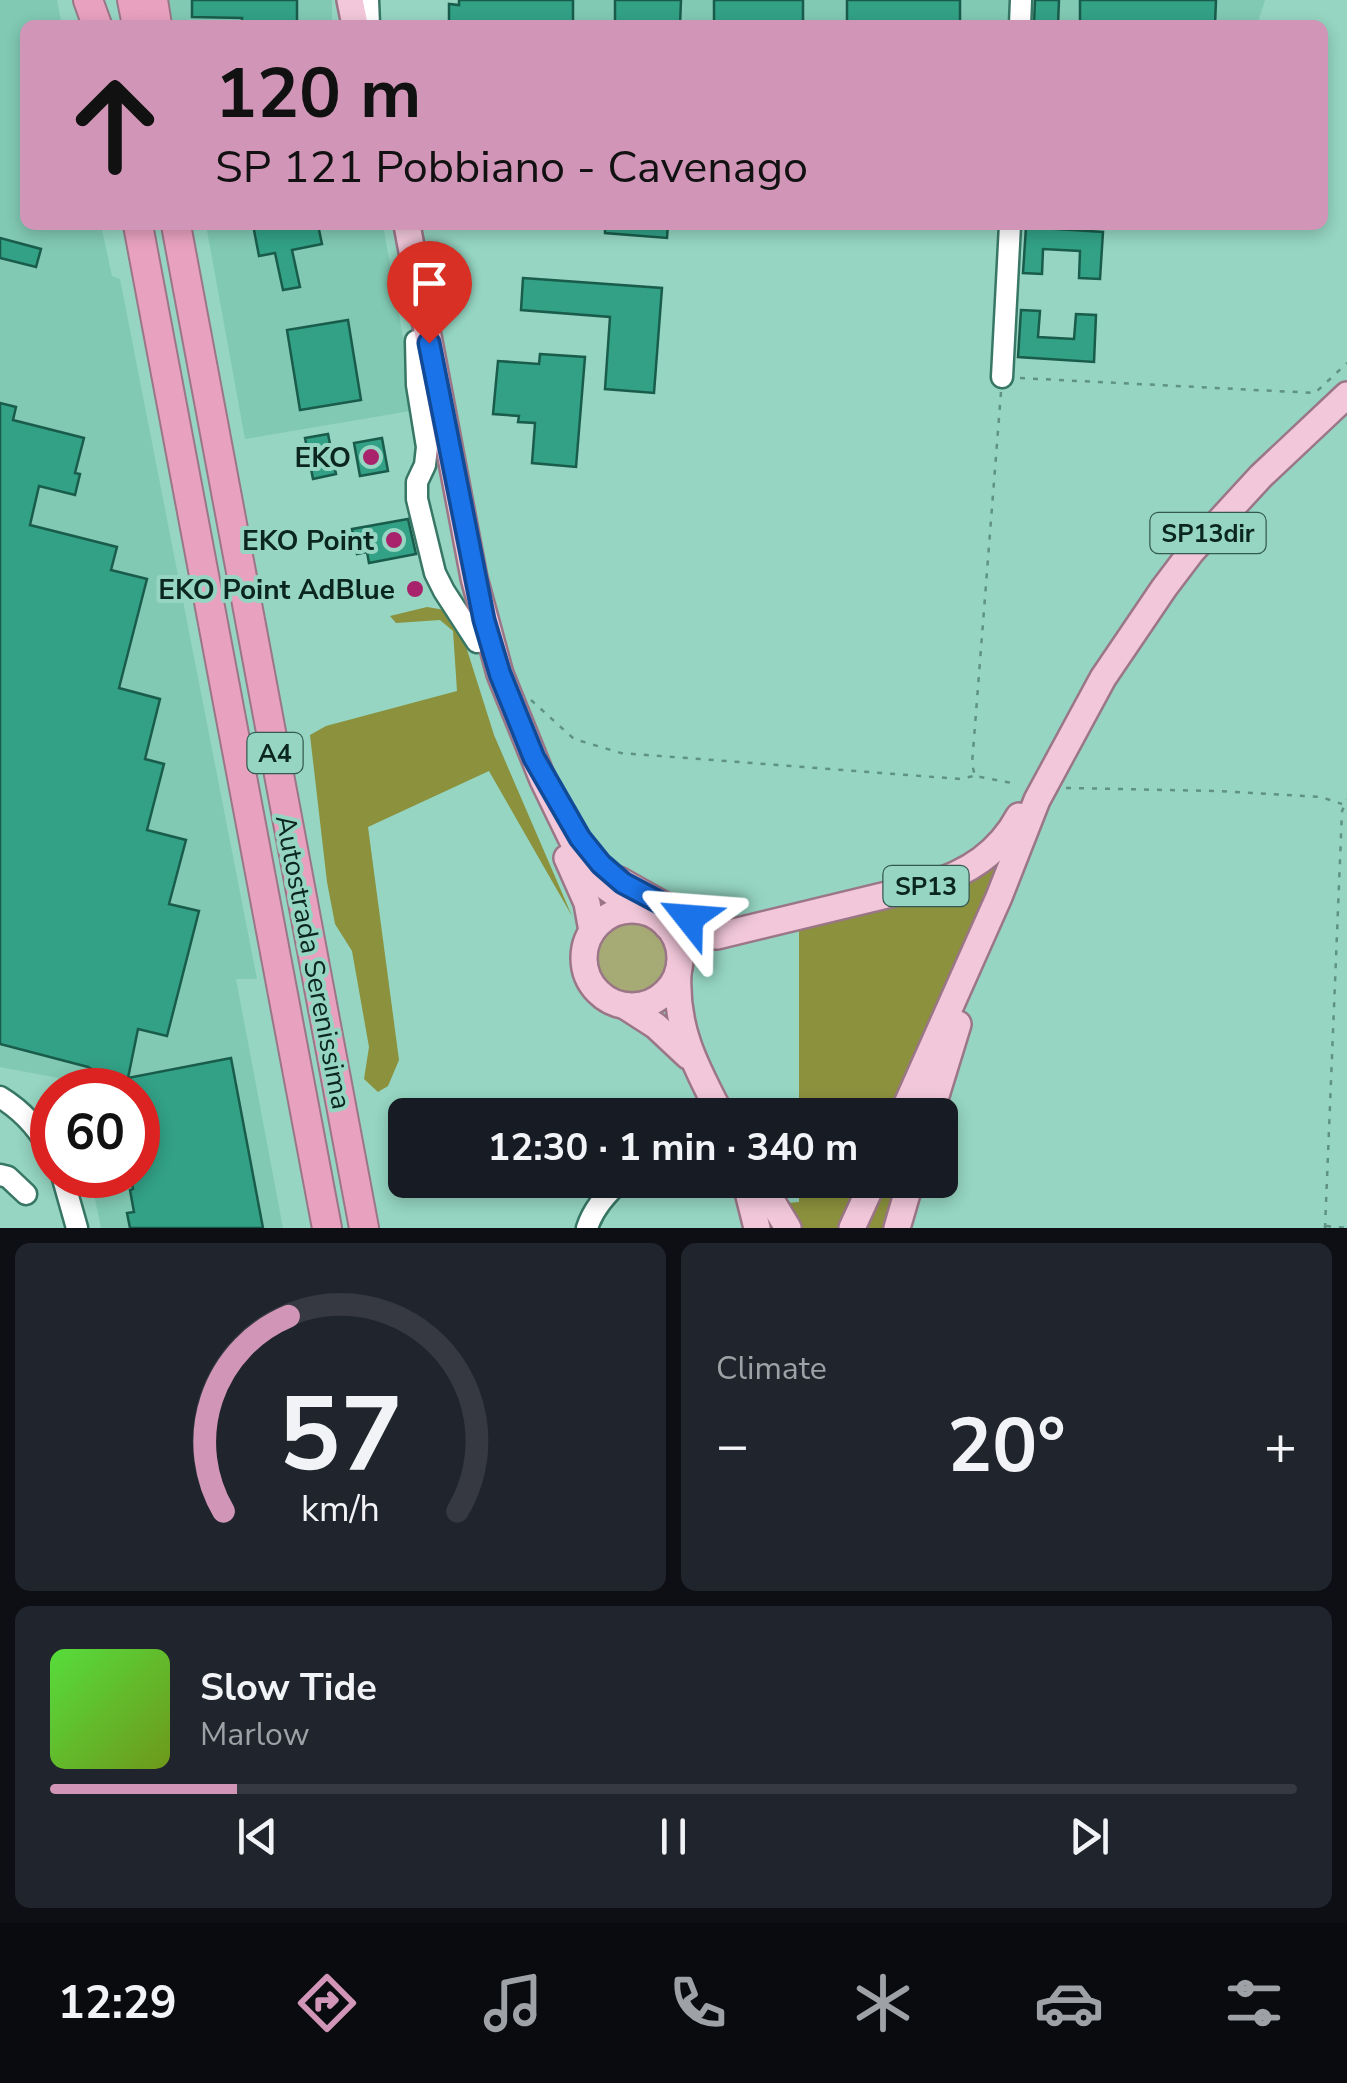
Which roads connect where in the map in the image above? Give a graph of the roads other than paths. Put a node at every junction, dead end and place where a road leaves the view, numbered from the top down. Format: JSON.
{"nodes":[{"id":1,"x":139,"y":230,"type":"edge"},
{"id":2,"x":177,"y":230,"type":"edge"},
{"id":3,"x":185,"y":230,"type":"edge"},
{"id":4,"x":395,"y":230,"type":"edge"},
{"id":5,"x":408,"y":230,"type":"edge"},
{"id":6,"x":1010,"y":230,"type":"edge"},
{"id":7,"x":186,"y":277,"type":"junction"},
{"id":8,"x":1002,"y":377,"type":"road end"},
{"id":9,"x":1347,"y":395,"type":"edge"},
{"id":10,"x":1094,"y":693,"type":"junction"},
{"id":11,"x":534,"y":758,"type":"junction"},
{"id":12,"x":1019,"y":845,"type":"junction"},
{"id":13,"x":638,"y":910,"type":"junction"},
{"id":14,"x":798,"y":916,"type":"junction"},
{"id":15,"x":667,"y":926,"type":"junction"},
{"id":16,"x":592,"y":931,"type":"junction"},
{"id":17,"x":679,"y":968,"type":"junction"},
{"id":18,"x":626,"y":1006,"type":"junction"},
{"id":19,"x":693,"y":1061,"type":"junction"},
{"id":20,"x":297,"y":1063,"type":"junction"},
{"id":21,"x":0,"y":1097,"type":"edge"},
{"id":22,"x":712,"y":1098,"type":"edge"},
{"id":23,"x":909,"y":1098,"type":"edge"},
{"id":24,"x":935,"y":1098,"type":"edge"},
{"id":25,"x":30,"y":1122,"type":"edge"},
{"id":26,"x":0,"y":1175,"type":"edge"},
{"id":27,"x":26,"y":1194,"type":"dead end"},
{"id":28,"x":69,"y":1198,"type":"edge"},
{"id":29,"x":604,"y":1198,"type":"edge"},
{"id":30,"x":748,"y":1198,"type":"edge"},
{"id":31,"x":770,"y":1198,"type":"edge"},
{"id":32,"x":866,"y":1198,"type":"edge"},
{"id":33,"x":905,"y":1198,"type":"edge"},
{"id":34,"x":78,"y":1228,"type":"edge"},
{"id":35,"x":310,"y":1228,"type":"edge"},
{"id":36,"x":327,"y":1228,"type":"edge"},
{"id":37,"x":364,"y":1228,"type":"edge"},
{"id":38,"x":587,"y":1228,"type":"edge"},
{"id":39,"x":756,"y":1228,"type":"edge"},
{"id":40,"x":788,"y":1228,"type":"edge"},
{"id":41,"x":852,"y":1228,"type":"edge"},
{"id":42,"x":897,"y":1228,"type":"edge"}],
"edges":[{"from":1,"to":20,"type":"highway","name":"Autostrada Serenissima","number":"A4"},
{"from":2,"to":7,"type":"highway","name":"Autostrada Serenissima","number":"A4"},
{"from":3,"to":7,"type":"highway"},
{"from":4,"to":16,"type":"main road"},
{"from":5,"to":11,"type":"main road"},
{"from":6,"to":8,"type":"street"},
{"from":7,"to":37,"type":"highway","name":"Autostrada Serenissima","number":"A4"},
{"from":9,"to":10,"type":"main road","number":"SP13dir"},
{"from":10,"to":12,"type":"main road","number":"SP13dir"},
{"from":10,"to":14,"type":"main road","number":"SP13"},
{"from":11,"to":13,"type":"main road"},
{"from":11,"to":14,"type":"main road","number":"SP13"},
{"from":12,"to":23,"type":"main road","number":"SP13"},
{"from":12,"to":24,"type":"main road","number":"SP13"},
{"from":13,"to":15,"type":"main road"},
{"from":13,"to":16,"type":"main road"},
{"from":14,"to":15,"type":"main road","number":"SP13"},
{"from":15,"to":17,"type":"main road"},
{"from":16,"to":18,"type":"main road"},
{"from":17,"to":18,"type":"main road"},
{"from":17,"to":19,"type":"main road"},
{"from":18,"to":19,"type":"main road"},
{"from":19,"to":22,"type":"main road"},
{"from":20,"to":35,"type":"highway"},
{"from":20,"to":36,"type":"highway","name":"Autostrada Serenissima","number":"A4"},
{"from":21,"to":25,"type":"street"},
{"from":26,"to":27,"type":"street"},
{"from":28,"to":34,"type":"street"},
{"from":29,"to":38,"type":"street"},
{"from":30,"to":39,"type":"main road"},
{"from":31,"to":40,"type":"main road"},
{"from":32,"to":41,"type":"main road"},
{"from":33,"to":42,"type":"main road"}]}
